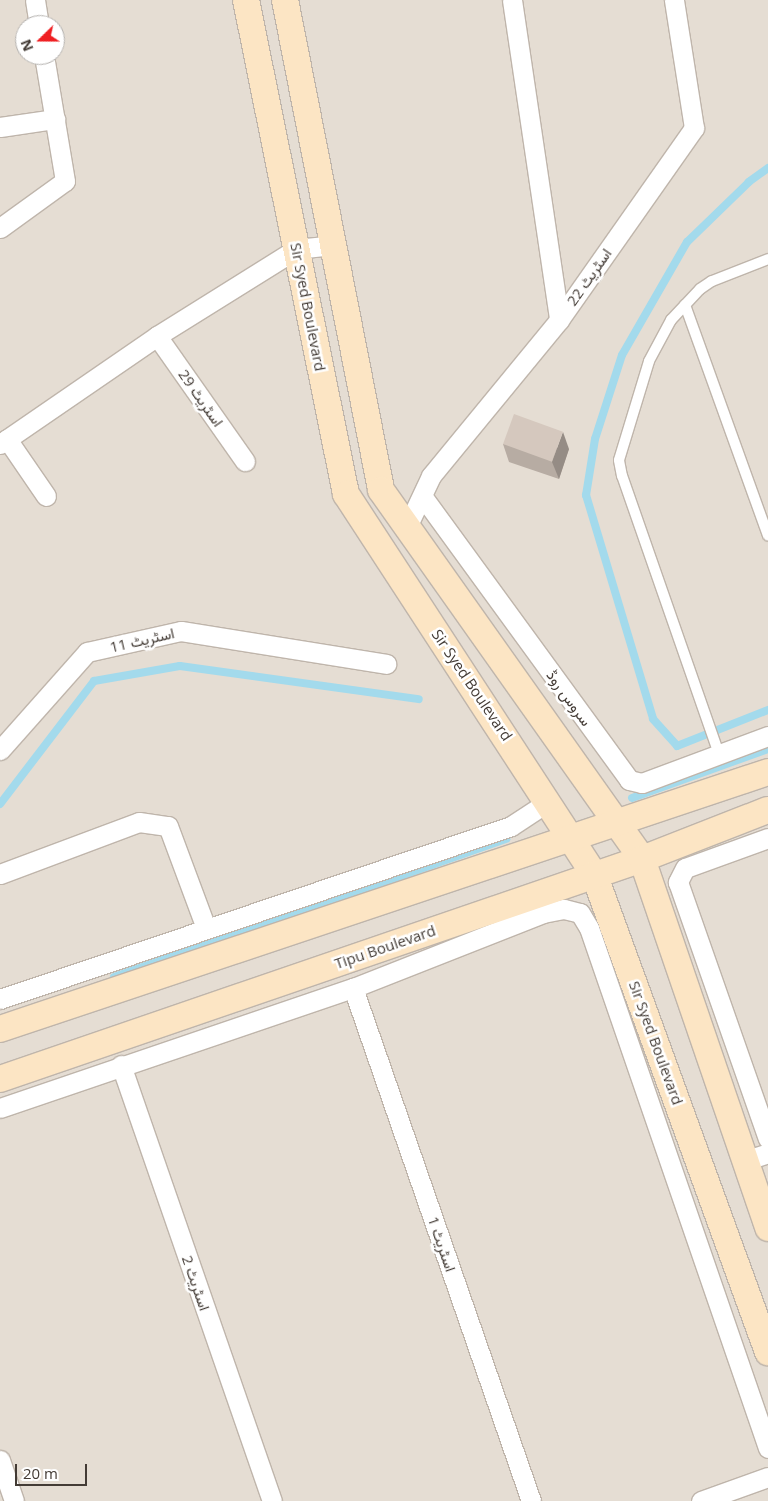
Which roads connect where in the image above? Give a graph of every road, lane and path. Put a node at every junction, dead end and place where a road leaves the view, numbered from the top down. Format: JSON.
{"nodes":[{"id":1,"x":35,"y":0,"type":"edge"},
{"id":2,"x":246,"y":0,"type":"edge"},
{"id":3,"x":285,"y":0,"type":"edge"},
{"id":4,"x":512,"y":0,"type":"edge"},
{"id":5,"x":674,"y":0,"type":"edge"},
{"id":6,"x":37,"y":15,"type":"edge"},
{"id":7,"x":46,"y":65,"type":"edge"},
{"id":8,"x":55,"y":119,"type":"junction"},
{"id":9,"x":0,"y":127,"type":"edge"},
{"id":10,"x":0,"y":228,"type":"edge"},
{"id":11,"x":333,"y":246,"type":"junction"},
{"id":12,"x":296,"y":249,"type":"junction"},
{"id":13,"x":768,"y":259,"type":"edge"},
{"id":14,"x":685,"y":305,"type":"junction"},
{"id":15,"x":559,"y":320,"type":"junction"},
{"id":16,"x":157,"y":336,"type":"junction"},
{"id":17,"x":3,"y":442,"type":"edge"},
{"id":18,"x":245,"y":461,"type":"dead end"},
{"id":19,"x":46,"y":496,"type":"dead end"},
{"id":20,"x":423,"y":497,"type":"junction"},
{"id":21,"x":406,"y":529,"type":"junction"},
{"id":22,"x":768,"y":536,"type":"edge"},
{"id":23,"x":386,"y":664,"type":"dead end"},
{"id":24,"x":768,"y":736,"type":"edge"},
{"id":25,"x":716,"y":746,"type":"junction"},
{"id":26,"x":0,"y":750,"type":"edge"},
{"id":27,"x":768,"y":772,"type":"edge"},
{"id":28,"x":549,"y":801,"type":"junction"},
{"id":29,"x":768,"y":810,"type":"edge"},
{"id":30,"x":618,"y":821,"type":"junction"},
{"id":31,"x":768,"y":838,"type":"edge"},
{"id":32,"x":569,"y":839,"type":"junction"},
{"id":33,"x":642,"y":859,"type":"junction"},
{"id":34,"x":0,"y":874,"type":"edge"},
{"id":35,"x":594,"y":874,"type":"junction"},
{"id":36,"x":206,"y":928,"type":"junction"},
{"id":37,"x":438,"y":929,"type":"junction"},
{"id":38,"x":447,"y":953,"type":"junction"},
{"id":39,"x":353,"y":988,"type":"junction"},
{"id":40,"x":0,"y":999,"type":"edge"},
{"id":41,"x":0,"y":1029,"type":"edge"},
{"id":42,"x":121,"y":1065,"type":"junction"},
{"id":43,"x":0,"y":1079,"type":"edge"},
{"id":44,"x":0,"y":1108,"type":"edge"},
{"id":45,"x":768,"y":1139,"type":"edge"},
{"id":46,"x":756,"y":1157,"type":"edge"},
{"id":47,"x":768,"y":1228,"type":"edge"},
{"id":48,"x":768,"y":1352,"type":"edge"},
{"id":49,"x":768,"y":1448,"type":"edge"},
{"id":50,"x":0,"y":1460,"type":"edge"},
{"id":51,"x":768,"y":1476,"type":"edge"},
{"id":52,"x":14,"y":1501,"type":"edge"},
{"id":53,"x":272,"y":1501,"type":"edge"},
{"id":54,"x":530,"y":1501,"type":"edge"},
{"id":55,"x":701,"y":1501,"type":"edge"}],
"edges":[{"from":1,"to":6,"type":"street"},
{"from":2,"to":12,"type":"street","name":"Sir Syed Boulevard"},
{"from":3,"to":11,"type":"street"},
{"from":4,"to":15,"type":"street"},
{"from":5,"to":15,"type":"street","name":"اسٹریٹ 22"},
{"from":7,"to":8,"type":"street"},
{"from":8,"to":9,"type":"street"},
{"from":8,"to":10,"type":"street"},
{"from":11,"to":12,"type":"street"},
{"from":11,"to":21,"type":"street"},
{"from":12,"to":16,"type":"street"},
{"from":12,"to":28,"type":"street","name":"Sir Syed Boulevard"},
{"from":13,"to":14,"type":"lane"},
{"from":14,"to":22,"type":"lane"},
{"from":14,"to":25,"type":"lane"},
{"from":15,"to":20,"type":"street","name":"اسٹریٹ 22"},
{"from":16,"to":17,"type":"street"},
{"from":16,"to":18,"type":"street","name":"اسٹریٹ 29"},
{"from":17,"to":19,"type":"street"},
{"from":20,"to":21,"type":"street","name":"اسٹریٹ 22"},
{"from":20,"to":25,"type":"street","name":"سروس روڈ"},
{"from":21,"to":30,"type":"street"},
{"from":23,"to":26,"type":"street","name":"اسٹریٹ 11"},
{"from":24,"to":25,"type":"street","name":"سروس روڈ"},
{"from":27,"to":30,"type":"street"},
{"from":28,"to":32,"type":"street","name":"Sir Syed Boulevard"},
{"from":28,"to":36,"type":"street"},
{"from":29,"to":33,"type":"street","name":"Tipu Boulevard"},
{"from":30,"to":32,"type":"street"},
{"from":30,"to":33,"type":"street"},
{"from":31,"to":45,"type":"street"},
{"from":32,"to":35,"type":"street","name":"Sir Syed Boulevard"},
{"from":32,"to":41,"type":"street"},
{"from":33,"to":35,"type":"street","name":"Tipu Boulevard"},
{"from":33,"to":46,"type":"street"},
{"from":34,"to":36,"type":"street"},
{"from":35,"to":37,"type":"street","name":"Tipu Boulevard"},
{"from":35,"to":48,"type":"street","name":"Sir Syed Boulevard"},
{"from":36,"to":40,"type":"street"},
{"from":37,"to":38,"type":"street"},
{"from":37,"to":43,"type":"street","name":"Tipu Boulevard"},
{"from":38,"to":39,"type":"street"},
{"from":38,"to":49,"type":"street"},
{"from":39,"to":42,"type":"street"},
{"from":39,"to":54,"type":"street","name":"اسٹریٹ 1"},
{"from":42,"to":44,"type":"street"},
{"from":42,"to":53,"type":"street","name":"اسٹریٹ 2"},
{"from":46,"to":47,"type":"street"},
{"from":50,"to":52,"type":"street"},
{"from":51,"to":55,"type":"street"}]}
